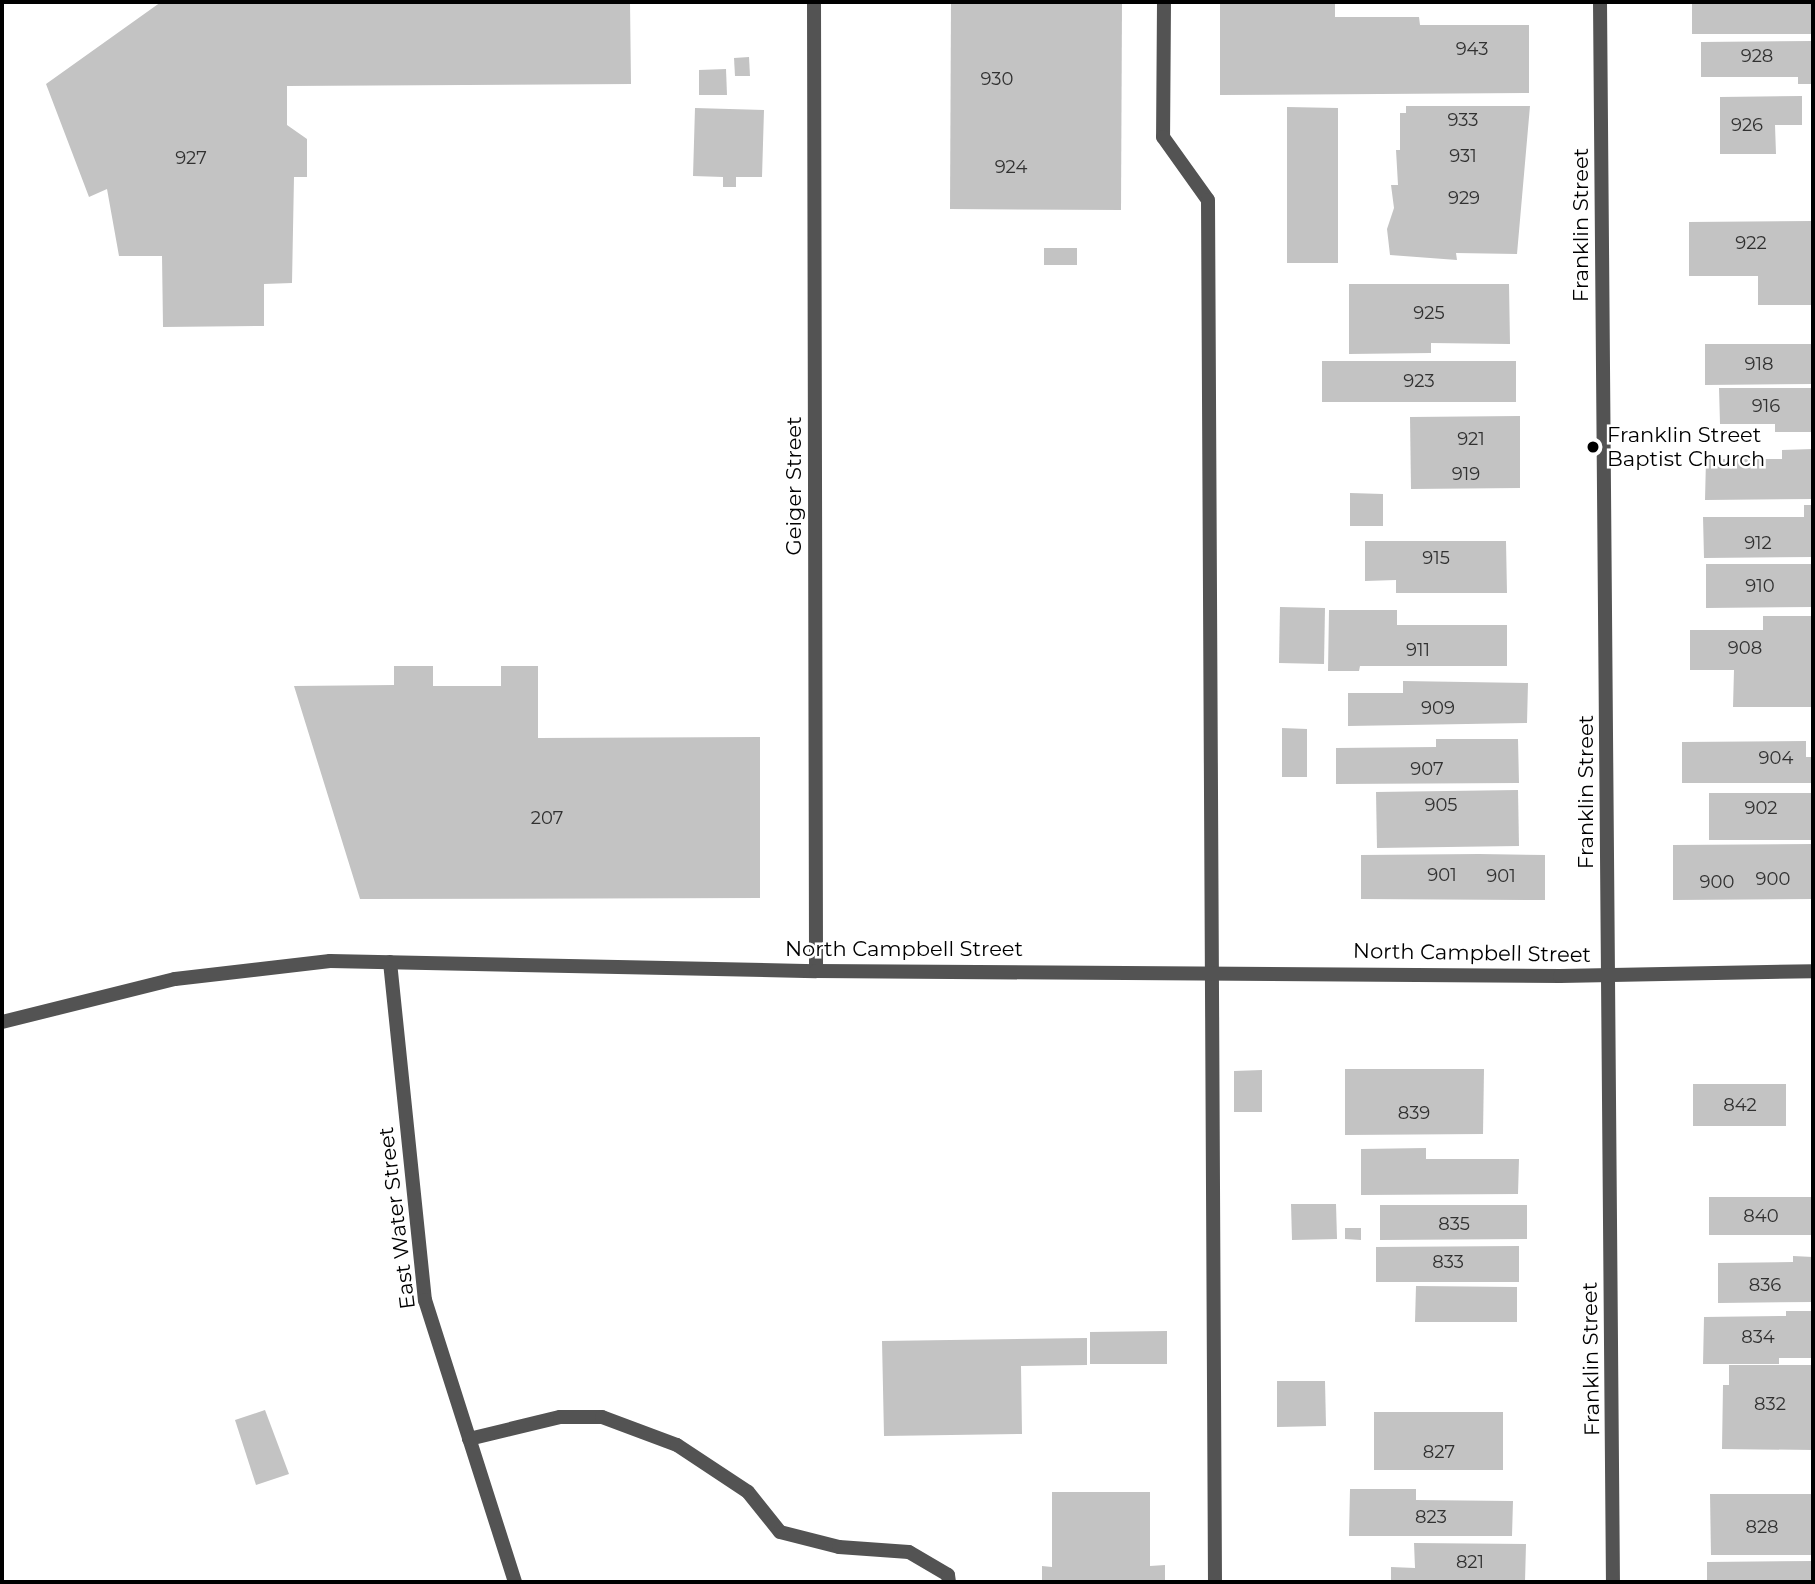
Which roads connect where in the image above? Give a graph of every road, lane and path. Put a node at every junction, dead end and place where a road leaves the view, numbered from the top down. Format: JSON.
{"nodes":[{"id":1,"x":814,"y":2,"type":"edge"},
{"id":2,"x":1164,"y":2,"type":"edge"},
{"id":3,"x":1600,"y":2,"type":"edge"},
{"id":4,"x":390,"y":962,"type":"junction"},
{"id":5,"x":816,"y":971,"type":"junction"},
{"id":6,"x":1215,"y":971,"type":"junction"},
{"id":7,"x":1813,"y":971,"type":"edge"},
{"id":8,"x":1606,"y":976,"type":"junction"},
{"id":9,"x":2,"y":1022,"type":"edge"},
{"id":10,"x":469,"y":1439,"type":"junction"},
{"id":11,"x":515,"y":1582,"type":"edge"},
{"id":12,"x":949,"y":1582,"type":"edge"},
{"id":13,"x":1215,"y":1582,"type":"edge"},
{"id":14,"x":1614,"y":1582,"type":"edge"}],
"edges":[{"from":1,"to":5,"type":"street","name":"Geiger Street"},
{"from":2,"to":6,"type":"street"},
{"from":3,"to":8,"type":"street","name":"Franklin Street"},
{"from":4,"to":5,"type":"street","name":"North Campbell Street"},
{"from":4,"to":9,"type":"street","name":"North Campbell Street"},
{"from":4,"to":10,"type":"street","name":"East Water Street"},
{"from":5,"to":6,"type":"street","name":"North Campbell Street"},
{"from":6,"to":8,"type":"street","name":"North Campbell Street"},
{"from":6,"to":13,"type":"street"},
{"from":7,"to":8,"type":"street","name":"North Campbell Street"},
{"from":8,"to":14,"type":"street","name":"Franklin Street"},
{"from":10,"to":11,"type":"street","name":"East Water Street"},
{"from":10,"to":12,"type":"street"}]}
